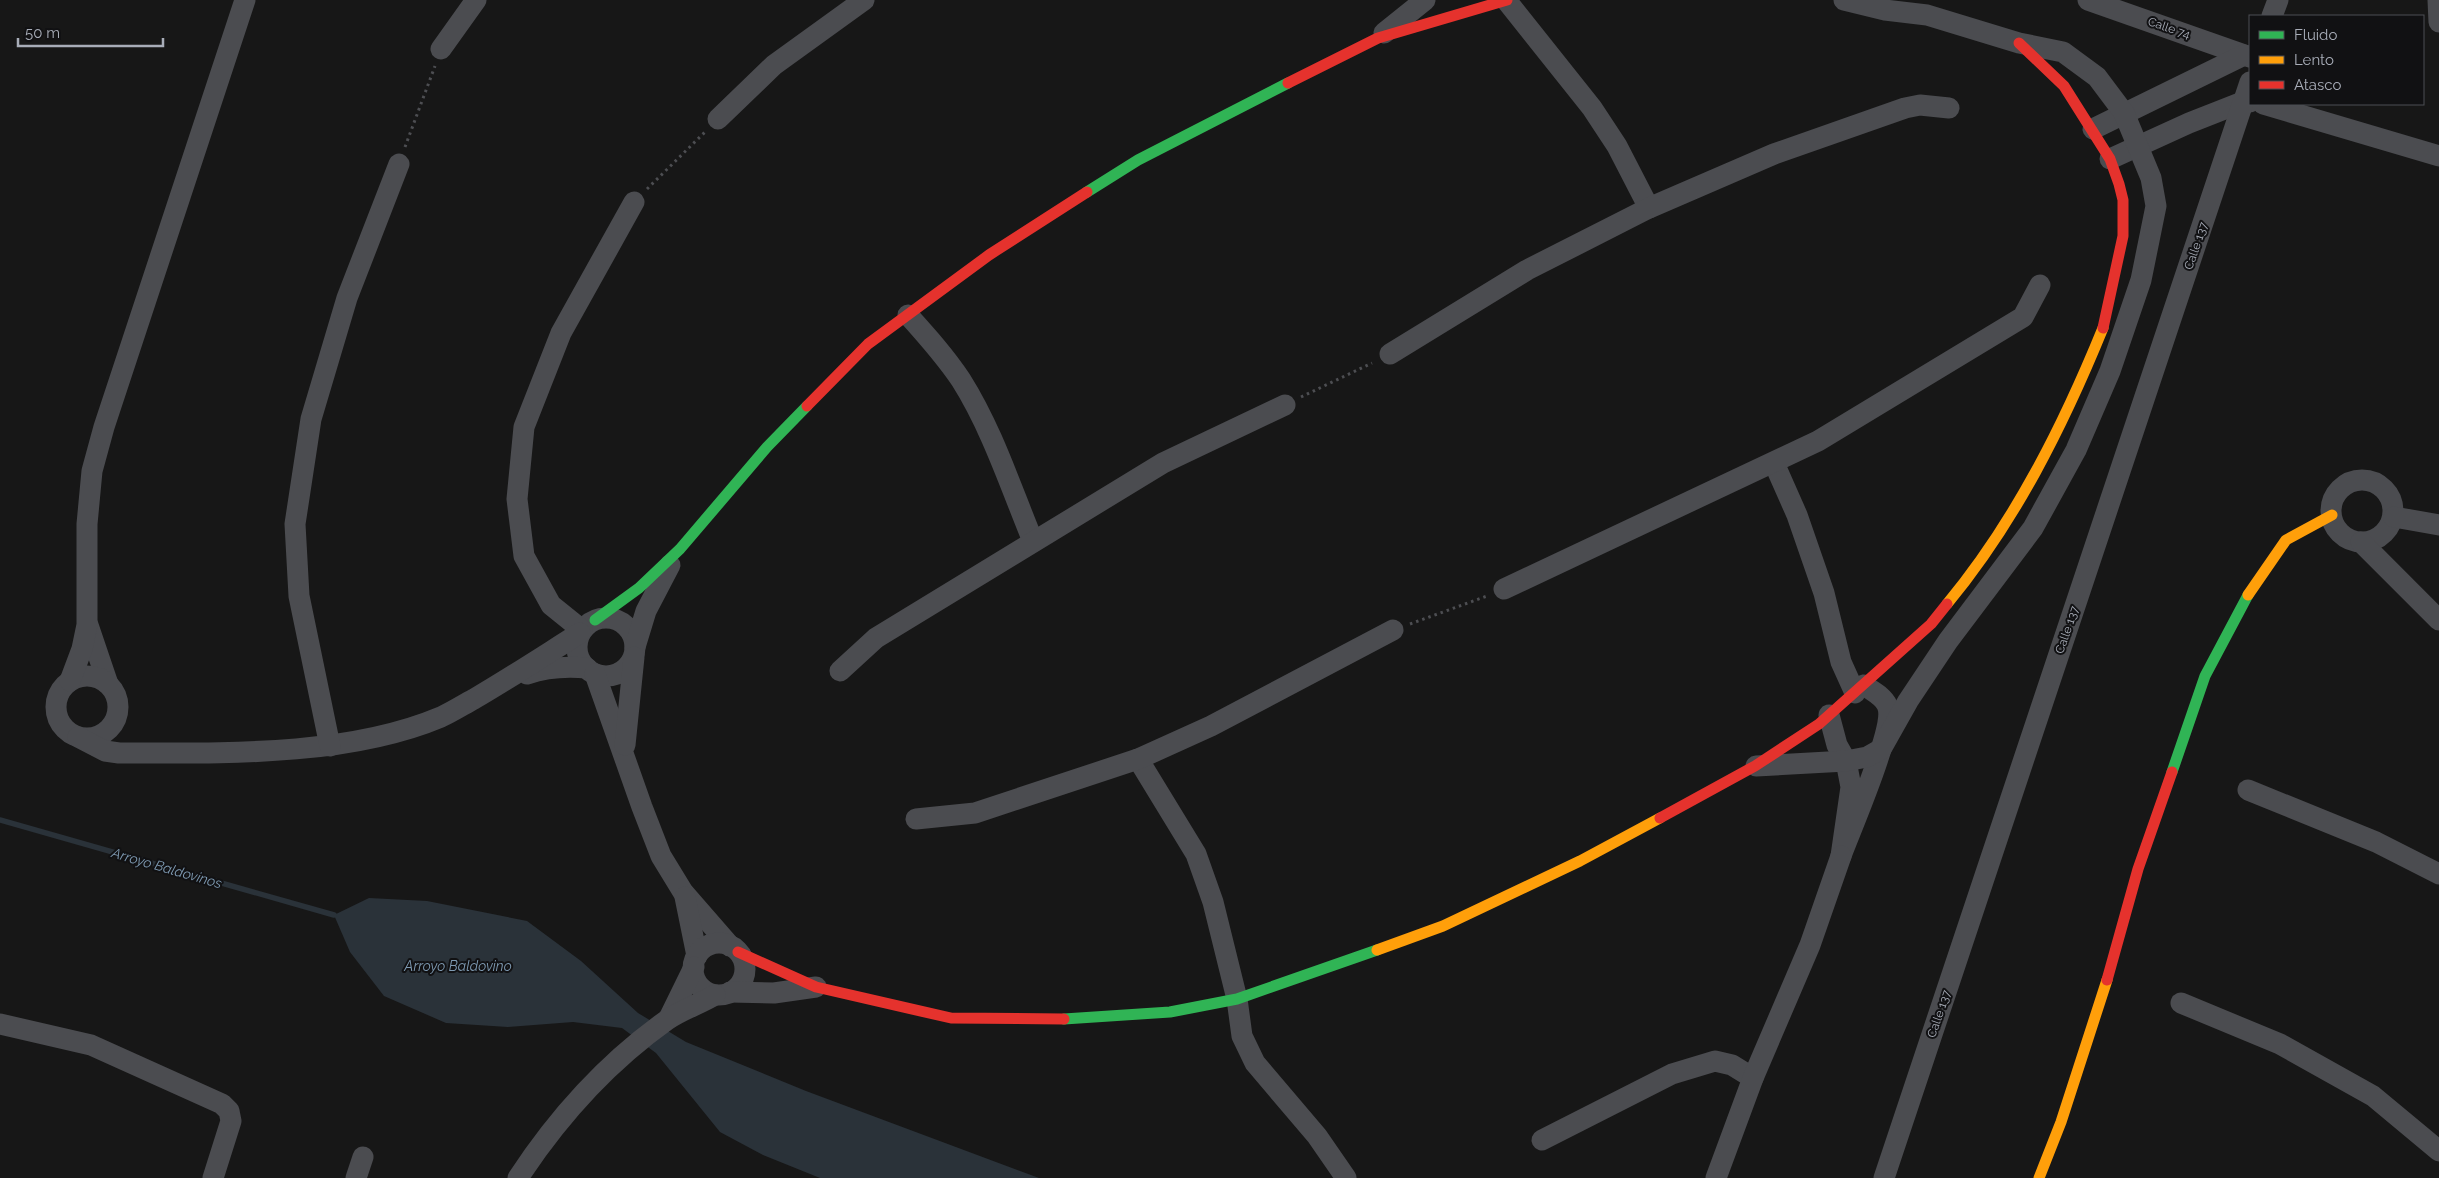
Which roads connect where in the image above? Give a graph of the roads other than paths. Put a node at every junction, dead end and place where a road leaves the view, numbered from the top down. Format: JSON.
{"nodes":[{"id":1,"x":245,"y":0,"type":"edge"},
{"id":2,"x":476,"y":0,"type":"edge"},
{"id":3,"x":864,"y":0,"type":"edge"},
{"id":4,"x":1425,"y":0,"type":"edge"},
{"id":5,"x":1506,"y":0,"type":"edge"},
{"id":6,"x":1844,"y":0,"type":"edge"},
{"id":7,"x":1903,"y":0,"type":"edge"},
{"id":8,"x":2088,"y":0,"type":"edge"},
{"id":9,"x":2278,"y":0,"type":"edge"},
{"id":10,"x":2438,"y":0,"type":"edge"},
{"id":11,"x":1927,"y":15,"type":"junction"},
{"id":12,"x":2272,"y":15,"type":"edge"},
{"id":13,"x":2439,"y":22,"type":"edge"},
{"id":14,"x":1378,"y":38,"type":"junction"},
{"id":15,"x":2019,"y":43,"type":"junction"},
{"id":16,"x":441,"y":49,"type":"road end"},
{"id":17,"x":2247,"y":56,"type":"edge"},
{"id":18,"x":2249,"y":98,"type":"edge"},
{"id":19,"x":2249,"y":105,"type":"edge"},
{"id":20,"x":2277,"y":105,"type":"edge"},
{"id":21,"x":1949,"y":108,"type":"dead end"},
{"id":22,"x":2124,"y":113,"type":"junction"},
{"id":23,"x":718,"y":120,"type":"road end"},
{"id":24,"x":2093,"y":129,"type":"junction"},
{"id":25,"x":2139,"y":146,"type":"junction"},
{"id":26,"x":2439,"y":156,"type":"edge"},
{"id":27,"x":2110,"y":160,"type":"junction"},
{"id":28,"x":399,"y":164,"type":"road end"},
{"id":29,"x":634,"y":202,"type":"road end"},
{"id":30,"x":1649,"y":208,"type":"junction"},
{"id":31,"x":2040,"y":285,"type":"dead end"},
{"id":32,"x":908,"y":315,"type":"junction"},
{"id":33,"x":1390,"y":354,"type":"road end"},
{"id":34,"x":1285,"y":405,"type":"road end"},
{"id":35,"x":1774,"y":463,"type":"junction"},
{"id":36,"x":2332,"y":515,"type":"junction"},
{"id":37,"x":2394,"y":517,"type":"junction"},
{"id":38,"x":2439,"y":525,"type":"edge"},
{"id":39,"x":1033,"y":542,"type":"junction"},
{"id":40,"x":2361,"y":542,"type":"junction"},
{"id":41,"x":680,"y":549,"type":"junction"},
{"id":42,"x":1504,"y":589,"type":"road end"},
{"id":43,"x":2439,"y":620,"type":"edge"},
{"id":44,"x":88,"y":625,"type":"junction"},
{"id":45,"x":586,"y":627,"type":"junction"},
{"id":46,"x":1393,"y":630,"type":"road end"},
{"id":47,"x":634,"y":652,"type":"junction"},
{"id":48,"x":591,"y":671,"type":"junction"},
{"id":49,"x":840,"y":671,"type":"dead end"},
{"id":50,"x":507,"y":680,"type":"junction"},
{"id":51,"x":70,"y":681,"type":"junction"},
{"id":52,"x":108,"y":684,"type":"junction"},
{"id":53,"x":1860,"y":689,"type":"junction"},
{"id":54,"x":117,"y":713,"type":"junction"},
{"id":55,"x":1829,"y":716,"type":"junction"},
{"id":56,"x":78,"y":737,"type":"junction"},
{"id":57,"x":330,"y":746,"type":"junction"},
{"id":58,"x":1881,"y":749,"type":"junction"},
{"id":59,"x":153,"y":753,"type":"junction"},
{"id":60,"x":624,"y":753,"type":"junction"},
{"id":61,"x":1138,"y":759,"type":"junction"},
{"id":62,"x":1846,"y":761,"type":"junction"},
{"id":63,"x":1755,"y":766,"type":"junction"},
{"id":64,"x":2248,"y":790,"type":"dead end"},
{"id":65,"x":916,"y":819,"type":"dead end"},
{"id":66,"x":1841,"y":856,"type":"junction"},
{"id":67,"x":2439,"y":874,"type":"edge"},
{"id":68,"x":683,"y":892,"type":"junction"},
{"id":69,"x":734,"y":949,"type":"junction"},
{"id":70,"x":695,"y":962,"type":"junction"},
{"id":71,"x":816,"y":988,"type":"junction"},
{"id":72,"x":723,"y":994,"type":"junction"},
{"id":73,"x":1237,"y":999,"type":"junction"},
{"id":74,"x":2181,"y":1003,"type":"dead end"},
{"id":75,"x":669,"y":1018,"type":"junction"},
{"id":76,"x":0,"y":1024,"type":"edge"},
{"id":77,"x":1753,"y":1078,"type":"junction"},
{"id":78,"x":1542,"y":1140,"type":"dead end"},
{"id":79,"x":2439,"y":1151,"type":"edge"},
{"id":80,"x":363,"y":1157,"type":"dead end"},
{"id":81,"x":212,"y":1178,"type":"edge"},
{"id":82,"x":356,"y":1178,"type":"edge"},
{"id":83,"x":518,"y":1178,"type":"edge"},
{"id":84,"x":1346,"y":1178,"type":"edge"},
{"id":85,"x":1716,"y":1178,"type":"edge"},
{"id":86,"x":1884,"y":1178,"type":"edge"},
{"id":87,"x":2039,"y":1178,"type":"edge"}],
"edges":[{"from":1,"to":44,"type":"street"},
{"from":2,"to":16,"type":"street"},
{"from":3,"to":23,"type":"street"},
{"from":4,"to":14,"type":"street"},
{"from":5,"to":14,"type":"street"},
{"from":5,"to":30,"type":"street"},
{"from":6,"to":11,"type":"street"},
{"from":7,"to":11,"type":"street"},
{"from":8,"to":17,"type":"street","name":"Calle 74"},
{"from":9,"to":12,"type":"street"},
{"from":10,"to":13,"type":"street"},
{"from":11,"to":15,"type":"street"},
{"from":14,"to":32,"type":"street"},
{"from":15,"to":22,"type":"street"},
{"from":15,"to":24,"type":"street"},
{"from":17,"to":22,"type":"street"},
{"from":18,"to":25,"type":"street"},
{"from":19,"to":86,"type":"street","name":"Calle 137"},
{"from":20,"to":26,"type":"street"},
{"from":21,"to":30,"type":"street"},
{"from":22,"to":24,"type":"street"},
{"from":22,"to":25,"type":"street"},
{"from":24,"to":27,"type":"street"},
{"from":25,"to":27,"type":"street"},
{"from":25,"to":58,"type":"street"},
{"from":27,"to":53,"type":"street"},
{"from":28,"to":57,"type":"street"},
{"from":29,"to":45,"type":"street"},
{"from":30,"to":33,"type":"street"},
{"from":31,"to":35,"type":"street"},
{"from":32,"to":39,"type":"street"},
{"from":32,"to":41,"type":"street"},
{"from":34,"to":39,"type":"street"},
{"from":35,"to":42,"type":"street"},
{"from":35,"to":53,"type":"street"},
{"from":36,"to":37,"type":"street"},
{"from":36,"to":40,"type":"street"},
{"from":36,"to":87,"type":"street"},
{"from":37,"to":38,"type":"street"},
{"from":37,"to":40,"type":"street"},
{"from":39,"to":49,"type":"street"},
{"from":40,"to":43,"type":"street"},
{"from":41,"to":45,"type":"street"},
{"from":41,"to":47,"type":"street"},
{"from":44,"to":51,"type":"street"},
{"from":44,"to":52,"type":"street"},
{"from":45,"to":47,"type":"street"},
{"from":45,"to":48,"type":"street"},
{"from":45,"to":50,"type":"street"},
{"from":46,"to":61,"type":"street"},
{"from":47,"to":48,"type":"street"},
{"from":47,"to":60,"type":"street"},
{"from":48,"to":50,"type":"street"},
{"from":48,"to":60,"type":"street"},
{"from":50,"to":57,"type":"street"},
{"from":51,"to":52,"type":"street"},
{"from":51,"to":56,"type":"street"},
{"from":52,"to":54,"type":"street"},
{"from":53,"to":55,"type":"street"},
{"from":53,"to":58,"type":"street"},
{"from":54,"to":56,"type":"street"},
{"from":54,"to":59,"type":"street"},
{"from":55,"to":62,"type":"street"},
{"from":55,"to":63,"type":"street"},
{"from":56,"to":59,"type":"street"},
{"from":57,"to":59,"type":"street"},
{"from":58,"to":62,"type":"street"},
{"from":58,"to":66,"type":"street"},
{"from":60,"to":68,"type":"street"},
{"from":61,"to":65,"type":"street"},
{"from":61,"to":73,"type":"street"},
{"from":62,"to":63,"type":"street"},
{"from":62,"to":66,"type":"street"},
{"from":63,"to":73,"type":"street"},
{"from":64,"to":67,"type":"street"},
{"from":66,"to":77,"type":"street"},
{"from":68,"to":69,"type":"street"},
{"from":68,"to":70,"type":"street"},
{"from":69,"to":70,"type":"street"},
{"from":69,"to":71,"type":"street"},
{"from":69,"to":72,"type":"street"},
{"from":70,"to":72,"type":"street"},
{"from":70,"to":75,"type":"street"},
{"from":71,"to":72,"type":"street"},
{"from":71,"to":73,"type":"street"},
{"from":72,"to":75,"type":"street"},
{"from":73,"to":84,"type":"street"},
{"from":74,"to":79,"type":"street"},
{"from":75,"to":83,"type":"street"},
{"from":76,"to":81,"type":"street"},
{"from":77,"to":78,"type":"street"},
{"from":77,"to":85,"type":"street"},
{"from":80,"to":82,"type":"street"}]}
